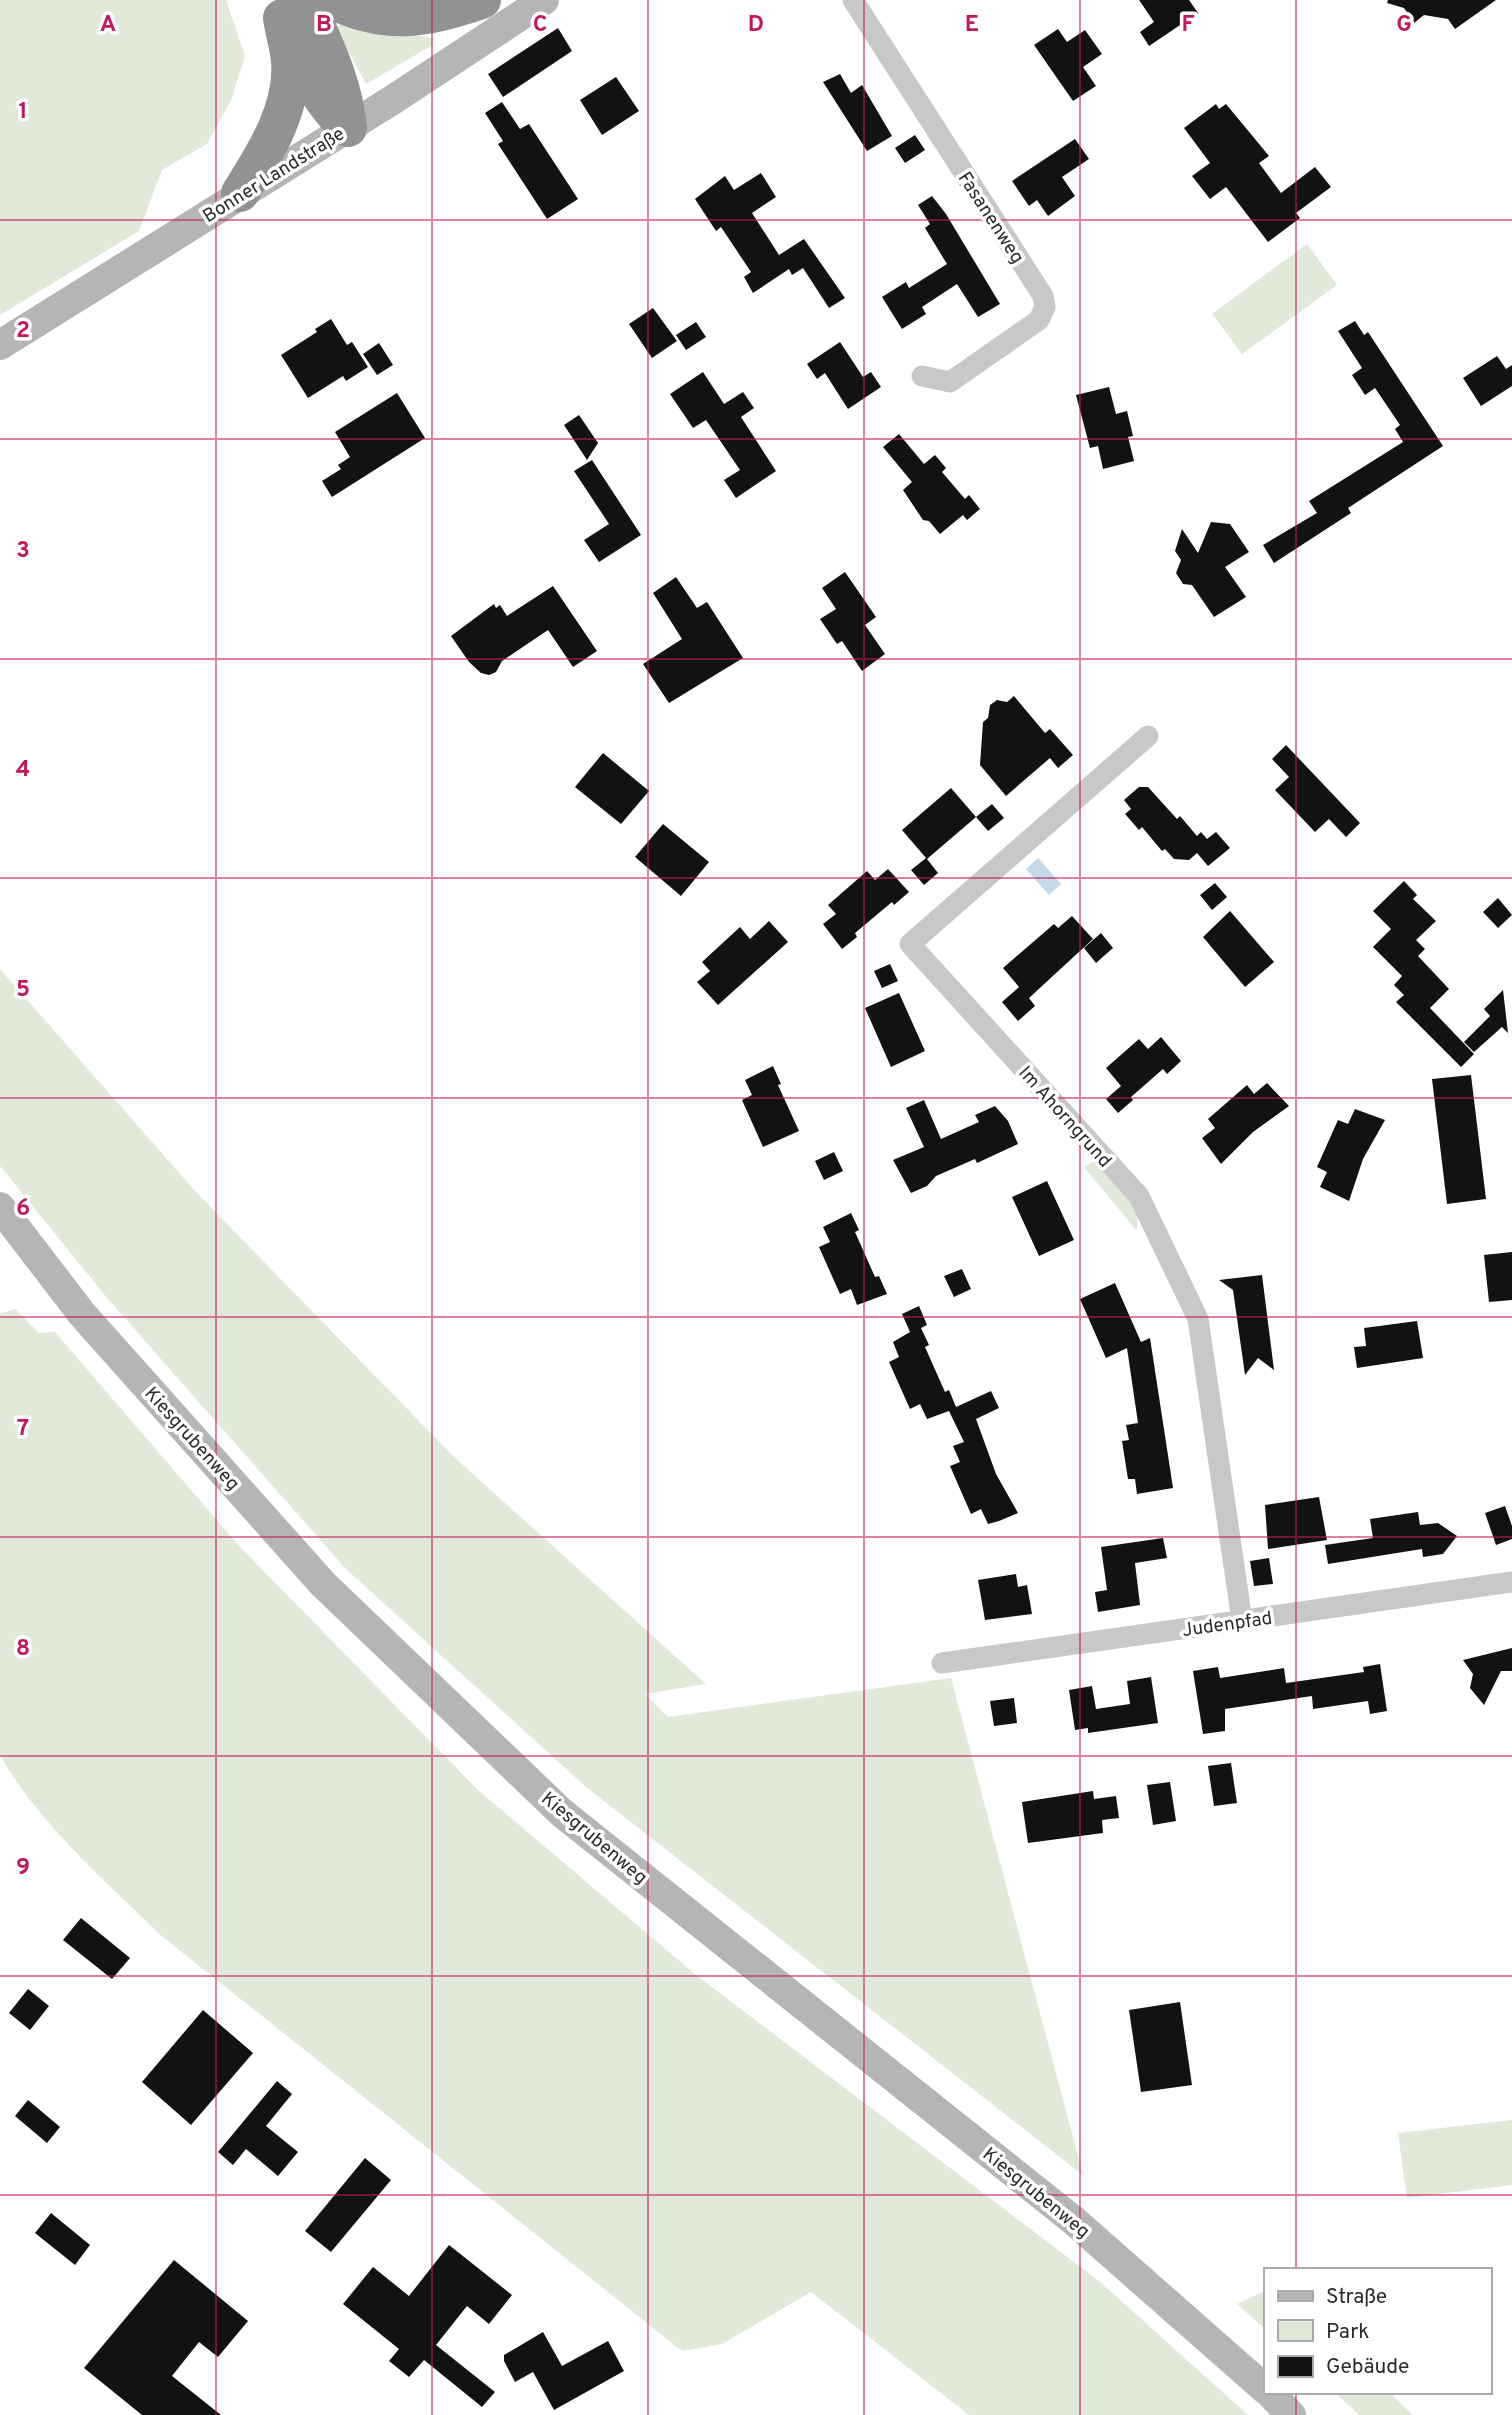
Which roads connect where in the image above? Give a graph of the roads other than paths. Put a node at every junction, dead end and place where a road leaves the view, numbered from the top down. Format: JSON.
{"nodes":[{"id":1,"x":331,"y":0,"type":"edge"},
{"id":2,"x":482,"y":0,"type":"edge"},
{"id":3,"x":544,"y":0,"type":"edge"},
{"id":4,"x":853,"y":0,"type":"edge"},
{"id":5,"x":287,"y":6,"type":"edge"},
{"id":6,"x":348,"y":128,"type":"junction"},
{"id":7,"x":240,"y":193,"type":"junction"},
{"id":8,"x":0,"y":345,"type":"edge"},
{"id":9,"x":922,"y":376,"type":"dead end"},
{"id":10,"x":1148,"y":736,"type":"dead end"},
{"id":11,"x":0,"y":1207,"type":"edge"},
{"id":12,"x":1512,"y":1582,"type":"edge"},
{"id":13,"x":1242,"y":1620,"type":"junction"},
{"id":14,"x":942,"y":1663,"type":"dead end"},
{"id":15,"x":1264,"y":2387,"type":"edge"},
{"id":16,"x":1271,"y":2394,"type":"edge"},
{"id":17,"x":1291,"y":2415,"type":"edge"}],
"edges":[{"from":1,"to":2,"type":"highway"},
{"from":3,"to":6,"type":"main road","name":"Bonner Landstraße"},
{"from":4,"to":9,"type":"street","name":"Fasanenweg"},
{"from":5,"to":6,"type":"highway"},
{"from":5,"to":7,"type":"highway"},
{"from":6,"to":7,"type":"main road","name":"Bonner Landstraße"},
{"from":7,"to":8,"type":"main road","name":"Bonner Landstraße"},
{"from":10,"to":13,"type":"street","name":"Im Ahorngrund"},
{"from":11,"to":15,"type":"main road","name":"Kiesgrubenweg"},
{"from":12,"to":13,"type":"street","name":"Judenpfad"},
{"from":13,"to":14,"type":"street","name":"Judenpfad"},
{"from":16,"to":17,"type":"main road","name":"Kiesgrubenweg"}]}
